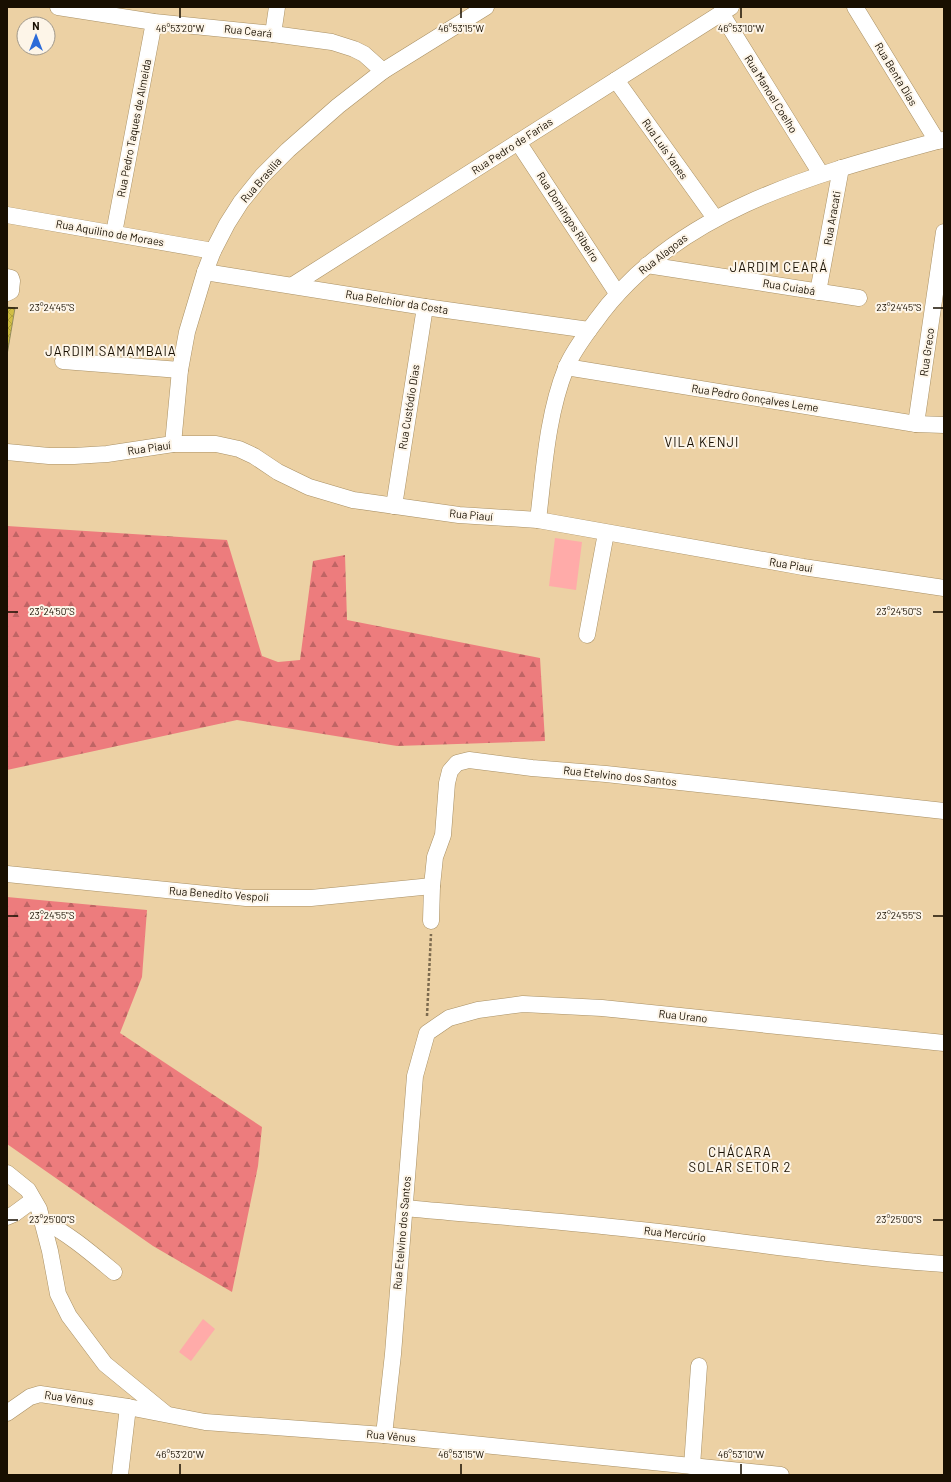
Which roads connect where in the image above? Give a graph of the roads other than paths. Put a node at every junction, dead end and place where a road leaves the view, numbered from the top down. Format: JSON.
{"nodes":[{"id":1,"x":277,"y":7,"type":"edge"},
{"id":2,"x":486,"y":7,"type":"edge"},
{"id":3,"x":855,"y":7,"type":"edge"},
{"id":4,"x":67,"y":8,"type":"edge"},
{"id":5,"x":726,"y":10,"type":"edge"},
{"id":6,"x":154,"y":22,"type":"junction"},
{"id":7,"x":273,"y":34,"type":"junction"},
{"id":8,"x":383,"y":71,"type":"junction"},
{"id":9,"x":616,"y":80,"type":"junction"},
{"id":10,"x":940,"y":141,"type":"edge"},
{"id":11,"x":518,"y":142,"type":"junction"},
{"id":12,"x":841,"y":168,"type":"junction"},
{"id":13,"x":821,"y":174,"type":"junction"},
{"id":14,"x":7,"y":215,"type":"edge"},
{"id":15,"x":715,"y":218,"type":"junction"},
{"id":16,"x":944,"y":232,"type":"edge"},
{"id":17,"x":114,"y":233,"type":"junction"},
{"id":18,"x":213,"y":251,"type":"junction"},
{"id":19,"x":647,"y":264,"type":"junction"},
{"id":20,"x":205,"y":272,"type":"junction"},
{"id":21,"x":7,"y":277,"type":"edge"},
{"id":22,"x":293,"y":285,"type":"junction"},
{"id":23,"x":818,"y":292,"type":"junction"},
{"id":24,"x":7,"y":293,"type":"edge"},
{"id":25,"x":617,"y":293,"type":"junction"},
{"id":26,"x":859,"y":298,"type":"dead end"},
{"id":27,"x":424,"y":307,"type":"junction"},
{"id":28,"x":588,"y":330,"type":"junction"},
{"id":29,"x":63,"y":361,"type":"dead end"},
{"id":30,"x":566,"y":367,"type":"junction"},
{"id":31,"x":180,"y":370,"type":"junction"},
{"id":32,"x":916,"y":424,"type":"junction"},
{"id":33,"x":944,"y":425,"type":"edge"},
{"id":34,"x":173,"y":444,"type":"junction"},
{"id":35,"x":7,"y":452,"type":"edge"},
{"id":36,"x":394,"y":506,"type":"junction"},
{"id":37,"x":538,"y":520,"type":"junction"},
{"id":38,"x":606,"y":533,"type":"junction"},
{"id":39,"x":944,"y":588,"type":"edge"},
{"id":40,"x":587,"y":635,"type":"dead end"},
{"id":41,"x":944,"y":811,"type":"edge"},
{"id":42,"x":7,"y":874,"type":"edge"},
{"id":43,"x":432,"y":886,"type":"junction"},
{"id":44,"x":431,"y":921,"type":"road end"},
{"id":45,"x":426,"y":1033,"type":"joint"},
{"id":46,"x":944,"y":1043,"type":"edge"},
{"id":47,"x":7,"y":1173,"type":"edge"},
{"id":48,"x":33,"y":1200,"type":"junction"},
{"id":49,"x":405,"y":1208,"type":"junction"},
{"id":50,"x":7,"y":1217,"type":"edge"},
{"id":51,"x":42,"y":1220,"type":"junction"},
{"id":52,"x":944,"y":1264,"type":"edge"},
{"id":53,"x":114,"y":1272,"type":"dead end"},
{"id":54,"x":699,"y":1366,"type":"dead end"},
{"id":55,"x":128,"y":1407,"type":"junction"},
{"id":56,"x":7,"y":1413,"type":"edge"},
{"id":57,"x":166,"y":1414,"type":"junction"},
{"id":58,"x":384,"y":1435,"type":"junction"},
{"id":59,"x":692,"y":1466,"type":"junction"},
{"id":60,"x":120,"y":1475,"type":"edge"},
{"id":61,"x":781,"y":1475,"type":"edge"}],
"edges":[{"from":1,"to":7,"type":"street"},
{"from":2,"to":8,"type":"street","name":"Rua Brasília"},
{"from":3,"to":10,"type":"street","name":"Rua Benta Dias"},
{"from":4,"to":6,"type":"street","name":"Rua Ceará"},
{"from":5,"to":9,"type":"street","name":"Rua Pedro de Farias"},
{"from":5,"to":13,"type":"street","name":"Rua Manoel Coelho"},
{"from":6,"to":7,"type":"street","name":"Rua Ceará"},
{"from":6,"to":17,"type":"street","name":"Rua Pedro Taques de Almeida"},
{"from":7,"to":8,"type":"street","name":"Rua Ceará"},
{"from":8,"to":18,"type":"street","name":"Rua Brasília"},
{"from":9,"to":11,"type":"street","name":"Rua Pedro de Farias"},
{"from":9,"to":15,"type":"street","name":"Rua Luís Yanes"},
{"from":10,"to":12,"type":"street","name":"Rua Alagoas"},
{"from":11,"to":22,"type":"street","name":"Rua Pedro de Farias"},
{"from":11,"to":25,"type":"street","name":"Rua Domingos Ribeiro"},
{"from":12,"to":13,"type":"street","name":"Rua Alagoas"},
{"from":12,"to":23,"type":"street","name":"Rua Aracati"},
{"from":13,"to":15,"type":"street","name":"Rua Alagoas"},
{"from":14,"to":17,"type":"street","name":"Rua Aquilino de Moraes"},
{"from":15,"to":19,"type":"street","name":"Rua Alagoas"},
{"from":16,"to":32,"type":"street","name":"Rua Greco"},
{"from":17,"to":18,"type":"street","name":"Rua Aquilino de Moraes"},
{"from":18,"to":20,"type":"street","name":"Rua Brasília"},
{"from":19,"to":23,"type":"street","name":"Rua Cuiabá"},
{"from":19,"to":25,"type":"street","name":"Rua Alagoas"},
{"from":20,"to":22,"type":"street","name":"Rua Belchior da Costa"},
{"from":20,"to":31,"type":"street","name":"Rua Brasília"},
{"from":21,"to":24,"type":"street"},
{"from":22,"to":27,"type":"street","name":"Rua Belchior da Costa"},
{"from":23,"to":26,"type":"street","name":"Rua Cuiabá"},
{"from":25,"to":28,"type":"street","name":"Rua Alagoas"},
{"from":27,"to":28,"type":"street","name":"Rua Belchior da Costa"},
{"from":27,"to":36,"type":"street","name":"Rua Custódio Dias"},
{"from":28,"to":30,"type":"street","name":"Rua Alagoas"},
{"from":29,"to":31,"type":"street"},
{"from":30,"to":32,"type":"street","name":"Rua Pedro Gonçalves Leme"},
{"from":30,"to":37,"type":"street","name":"Rua Alagoas"},
{"from":31,"to":34,"type":"street","name":"Rua Brasília"},
{"from":32,"to":33,"type":"street","name":"Rua Pedro Gonçalves Leme"},
{"from":34,"to":35,"type":"street","name":"Rua Piauí"},
{"from":34,"to":36,"type":"street","name":"Rua Piauí"},
{"from":36,"to":37,"type":"street","name":"Rua Piauí"},
{"from":37,"to":38,"type":"street","name":"Rua Piauí"},
{"from":38,"to":39,"type":"street","name":"Rua Piauí"},
{"from":38,"to":40,"type":"street"},
{"from":41,"to":43,"type":"street","name":"Rua Etelvino dos Santos"},
{"from":42,"to":43,"type":"street","name":"Rua Benedito Vespoli"},
{"from":43,"to":44,"type":"street","name":"Rua Etelvino dos Santos"},
{"from":45,"to":46,"type":"street","name":"Rua Urano"},
{"from":45,"to":49,"type":"street","name":"Rua Etelvino dos Santos"},
{"from":47,"to":48,"type":"street"},
{"from":48,"to":50,"type":"street"},
{"from":48,"to":51,"type":"street"},
{"from":49,"to":52,"type":"street","name":"Rua Mercúrio"},
{"from":49,"to":58,"type":"street","name":"Rua Etelvino dos Santos"},
{"from":51,"to":53,"type":"street"},
{"from":51,"to":57,"type":"street"},
{"from":54,"to":59,"type":"street"},
{"from":55,"to":56,"type":"street","name":"Rua Vênus"},
{"from":55,"to":57,"type":"street","name":"Rua Vênus"},
{"from":55,"to":60,"type":"street"},
{"from":57,"to":58,"type":"street","name":"Rua Vênus"},
{"from":58,"to":59,"type":"street","name":"Rua Vênus"},
{"from":59,"to":61,"type":"street","name":"Rua Vênus"}]}
